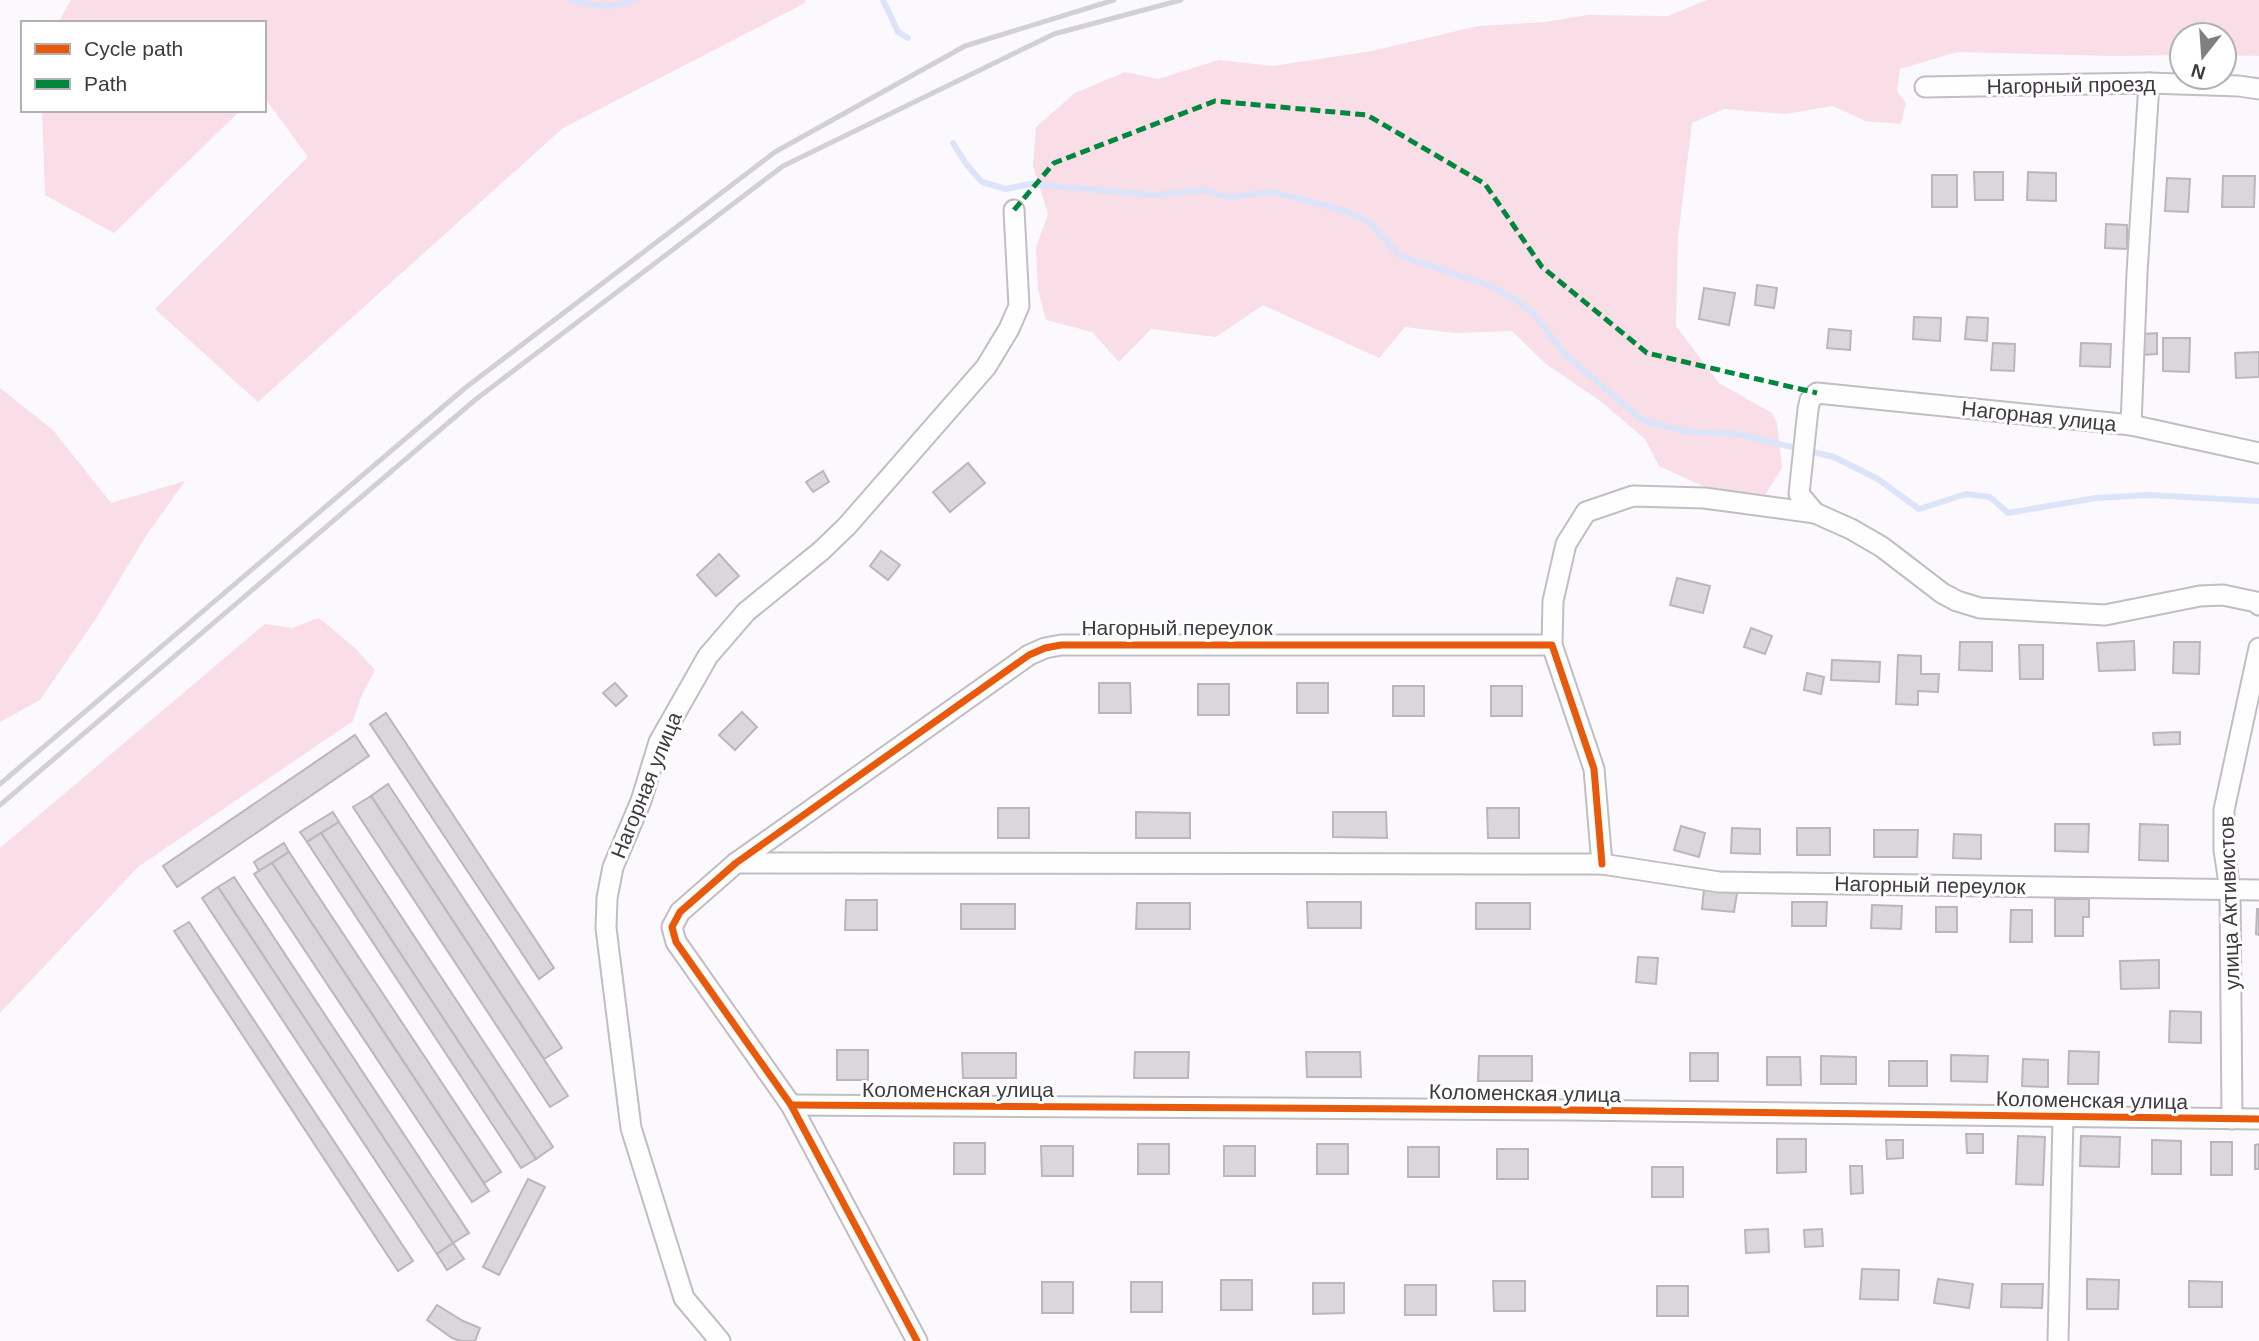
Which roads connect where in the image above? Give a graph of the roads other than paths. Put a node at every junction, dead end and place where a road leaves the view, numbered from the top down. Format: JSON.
{"nodes":[{"id":1,"x":2149,"y":83,"type":"junction"},
{"id":2,"x":1925,"y":87,"type":"dead end"},
{"id":3,"x":2259,"y":89,"type":"edge"},
{"id":4,"x":1014,"y":210,"type":"dead end"},
{"id":5,"x":2131,"y":425,"type":"junction"},
{"id":6,"x":2259,"y":453,"type":"edge"},
{"id":7,"x":1815,"y":513,"type":"junction"},
{"id":8,"x":2259,"y":605,"type":"edge"},
{"id":9,"x":1552,"y":645,"type":"junction"},
{"id":10,"x":2259,"y":648,"type":"edge"},
{"id":11,"x":736,"y":863,"type":"junction"},
{"id":12,"x":1602,"y":864,"type":"junction"},
{"id":13,"x":2230,"y":890,"type":"junction"},
{"id":14,"x":2259,"y":890,"type":"edge"},
{"id":15,"x":791,"y":1105,"type":"junction"},
{"id":16,"x":2063,"y":1117,"type":"junction"},
{"id":17,"x":2232,"y":1119,"type":"junction"},
{"id":18,"x":2259,"y":1119,"type":"edge"},
{"id":19,"x":720,"y":1341,"type":"edge"},
{"id":20,"x":917,"y":1341,"type":"edge"},
{"id":21,"x":2058,"y":1341,"type":"edge"}],
"edges":[{"from":1,"to":2,"type":"street","name":"Нагорный проезд"},
{"from":1,"to":3,"type":"street","name":"Нагорный проезд"},
{"from":1,"to":5,"type":"street"},
{"from":4,"to":19,"type":"street","name":"Нагорная улица"},
{"from":5,"to":6,"type":"street","name":"Нагорная улица"},
{"from":5,"to":7,"type":"street","name":"Нагорная улица"},
{"from":7,"to":8,"type":"street"},
{"from":7,"to":9,"type":"street"},
{"from":9,"to":11,"type":"street","name":"Нагорный переулок"},
{"from":9,"to":12,"type":"street"},
{"from":10,"to":13,"type":"street","name":"улица Активистов"},
{"from":11,"to":12,"type":"street","name":"Нагорный переулок"},
{"from":11,"to":15,"type":"street","name":"Нагорный переулок"},
{"from":12,"to":13,"type":"street","name":"Нагорный переулок"},
{"from":13,"to":14,"type":"street","name":"Нагорный переулок"},
{"from":13,"to":17,"type":"street","name":"улица Активистов"},
{"from":15,"to":16,"type":"street","name":"Коломенская улица"},
{"from":15,"to":20,"type":"street"},
{"from":16,"to":17,"type":"street","name":"Коломенская улица"},
{"from":16,"to":21,"type":"street"},
{"from":17,"to":18,"type":"street","name":"Коломенская улица"}]}
